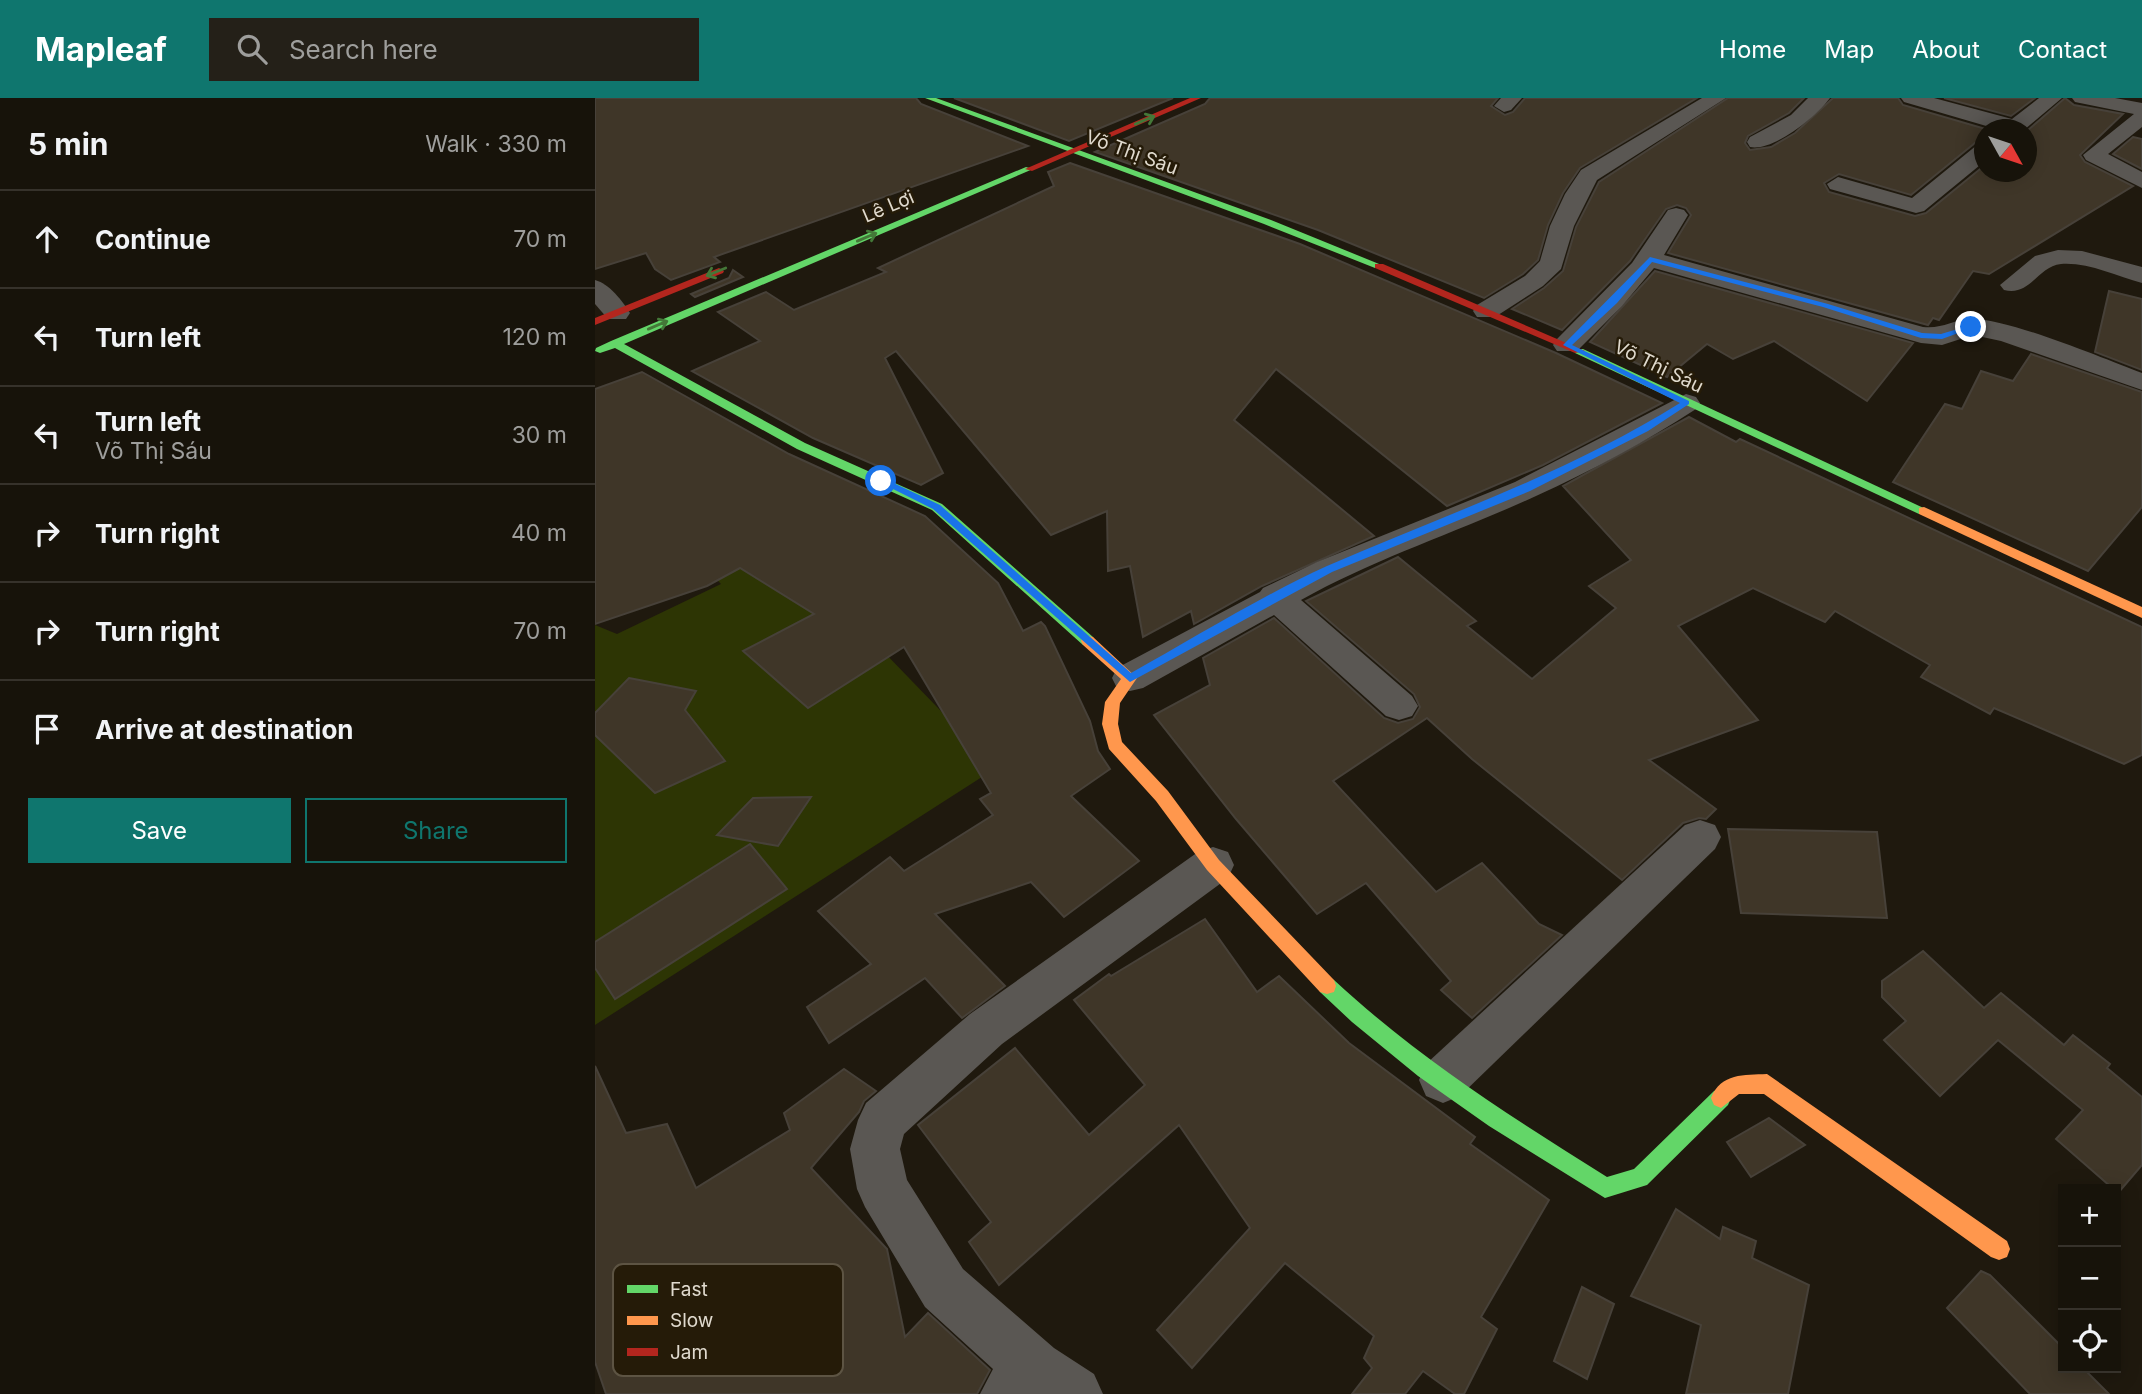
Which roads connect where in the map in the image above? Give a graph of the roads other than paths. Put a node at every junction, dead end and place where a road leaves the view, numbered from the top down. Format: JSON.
{"nodes":[{"id":1,"x":929,"y":98,"type":"edge"},
{"id":2,"x":1197,"y":98,"type":"edge"},
{"id":3,"x":1819,"y":98,"type":"edge"},
{"id":4,"x":1911,"y":98,"type":"edge"},
{"id":5,"x":2052,"y":98,"type":"edge"},
{"id":6,"x":2082,"y":98,"type":"edge"},
{"id":7,"x":1708,"y":99,"type":"edge"},
{"id":8,"x":2142,"y":109,"type":"edge"},
{"id":9,"x":2142,"y":117,"type":"edge"},
{"id":10,"x":1982,"y":119,"type":"edge"},
{"id":11,"x":2025,"y":119,"type":"edge"},
{"id":12,"x":1062,"y":130,"type":"dead end"},
{"id":13,"x":1038,"y":140,"type":"junction"},
{"id":14,"x":1758,"y":142,"type":"dead end"},
{"id":15,"x":1013,"y":150,"type":"dead end"},
{"id":16,"x":1069,"y":152,"type":"junction"},
{"id":17,"x":1974,"y":158,"type":"edge"},
{"id":18,"x":2142,"y":181,"type":"edge"},
{"id":19,"x":1838,"y":184,"type":"dead end"},
{"id":20,"x":1676,"y":215,"type":"dead end"},
{"id":21,"x":1650,"y":259,"type":"junction"},
{"id":22,"x":732,"y":265,"type":"dead end"},
{"id":23,"x":2142,"y":275,"type":"edge"},
{"id":24,"x":2013,"y":285,"type":"dead end"},
{"id":25,"x":595,"y":288,"type":"edge"},
{"id":26,"x":1486,"y":311,"type":"junction"},
{"id":27,"x":606,"y":317,"type":"edge"},
{"id":28,"x":615,"y":343,"type":"junction"},
{"id":29,"x":1567,"y":345,"type":"junction"},
{"id":30,"x":595,"y":352,"type":"edge"},
{"id":31,"x":2142,"y":382,"type":"edge"},
{"id":32,"x":1686,"y":403,"type":"junction"},
{"id":33,"x":1275,"y":596,"type":"junction"},
{"id":34,"x":2140,"y":608,"type":"edge"},
{"id":35,"x":1130,"y":678,"type":"junction"},
{"id":36,"x":1399,"y":706,"type":"dead end"},
{"id":37,"x":1700,"y":837,"type":"dead end"},
{"id":38,"x":1213,"y":865,"type":"junction"},
{"id":39,"x":1443,"y":1080,"type":"junction"},
{"id":40,"x":1999,"y":1249,"type":"dead end"},
{"id":41,"x":1039,"y":1385,"type":"edge"}],
"edges":[{"from":1,"to":13,"type":"street"},
{"from":16,"to":2,"type":"street","name":"Lê Lợi","one_way":true},
{"from":3,"to":14,"type":"street"},
{"from":4,"to":10,"type":"street"},
{"from":5,"to":11,"type":"street"},
{"from":6,"to":8,"type":"street"},
{"from":7,"to":26,"type":"street"},
{"from":9,"to":18,"type":"street"},
{"from":12,"to":13,"type":"street"},
{"from":13,"to":15,"type":"street"},
{"from":13,"to":16,"type":"street","name":"Võ Thị Sáu"},
{"from":16,"to":26,"type":"street","name":"Võ Thị Sáu"},
{"from":28,"to":16,"type":"street","name":"Lê Lợi","one_way":true},
{"from":17,"to":19,"type":"street"},
{"from":20,"to":21,"type":"street"},
{"from":21,"to":29,"type":"street"},
{"from":21,"to":31,"type":"street"},
{"from":22,"to":27,"type":"street","one_way":true},
{"from":23,"to":24,"type":"street"},
{"from":25,"to":27,"type":"street"},
{"from":26,"to":29,"type":"street","name":"Võ Thị Sáu"},
{"from":28,"to":30,"type":"street","name":"Lê Lợi"},
{"from":28,"to":35,"type":"street"},
{"from":29,"to":32,"type":"street","name":"Võ Thị Sáu"},
{"from":32,"to":33,"type":"street"},
{"from":32,"to":34,"type":"street","name":"Võ Thị Sáu"},
{"from":33,"to":35,"type":"street"},
{"from":33,"to":36,"type":"street"},
{"from":35,"to":38,"type":"street"},
{"from":37,"to":39,"type":"street"},
{"from":38,"to":39,"type":"street"},
{"from":38,"to":41,"type":"street"},
{"from":39,"to":40,"type":"street"}]}
